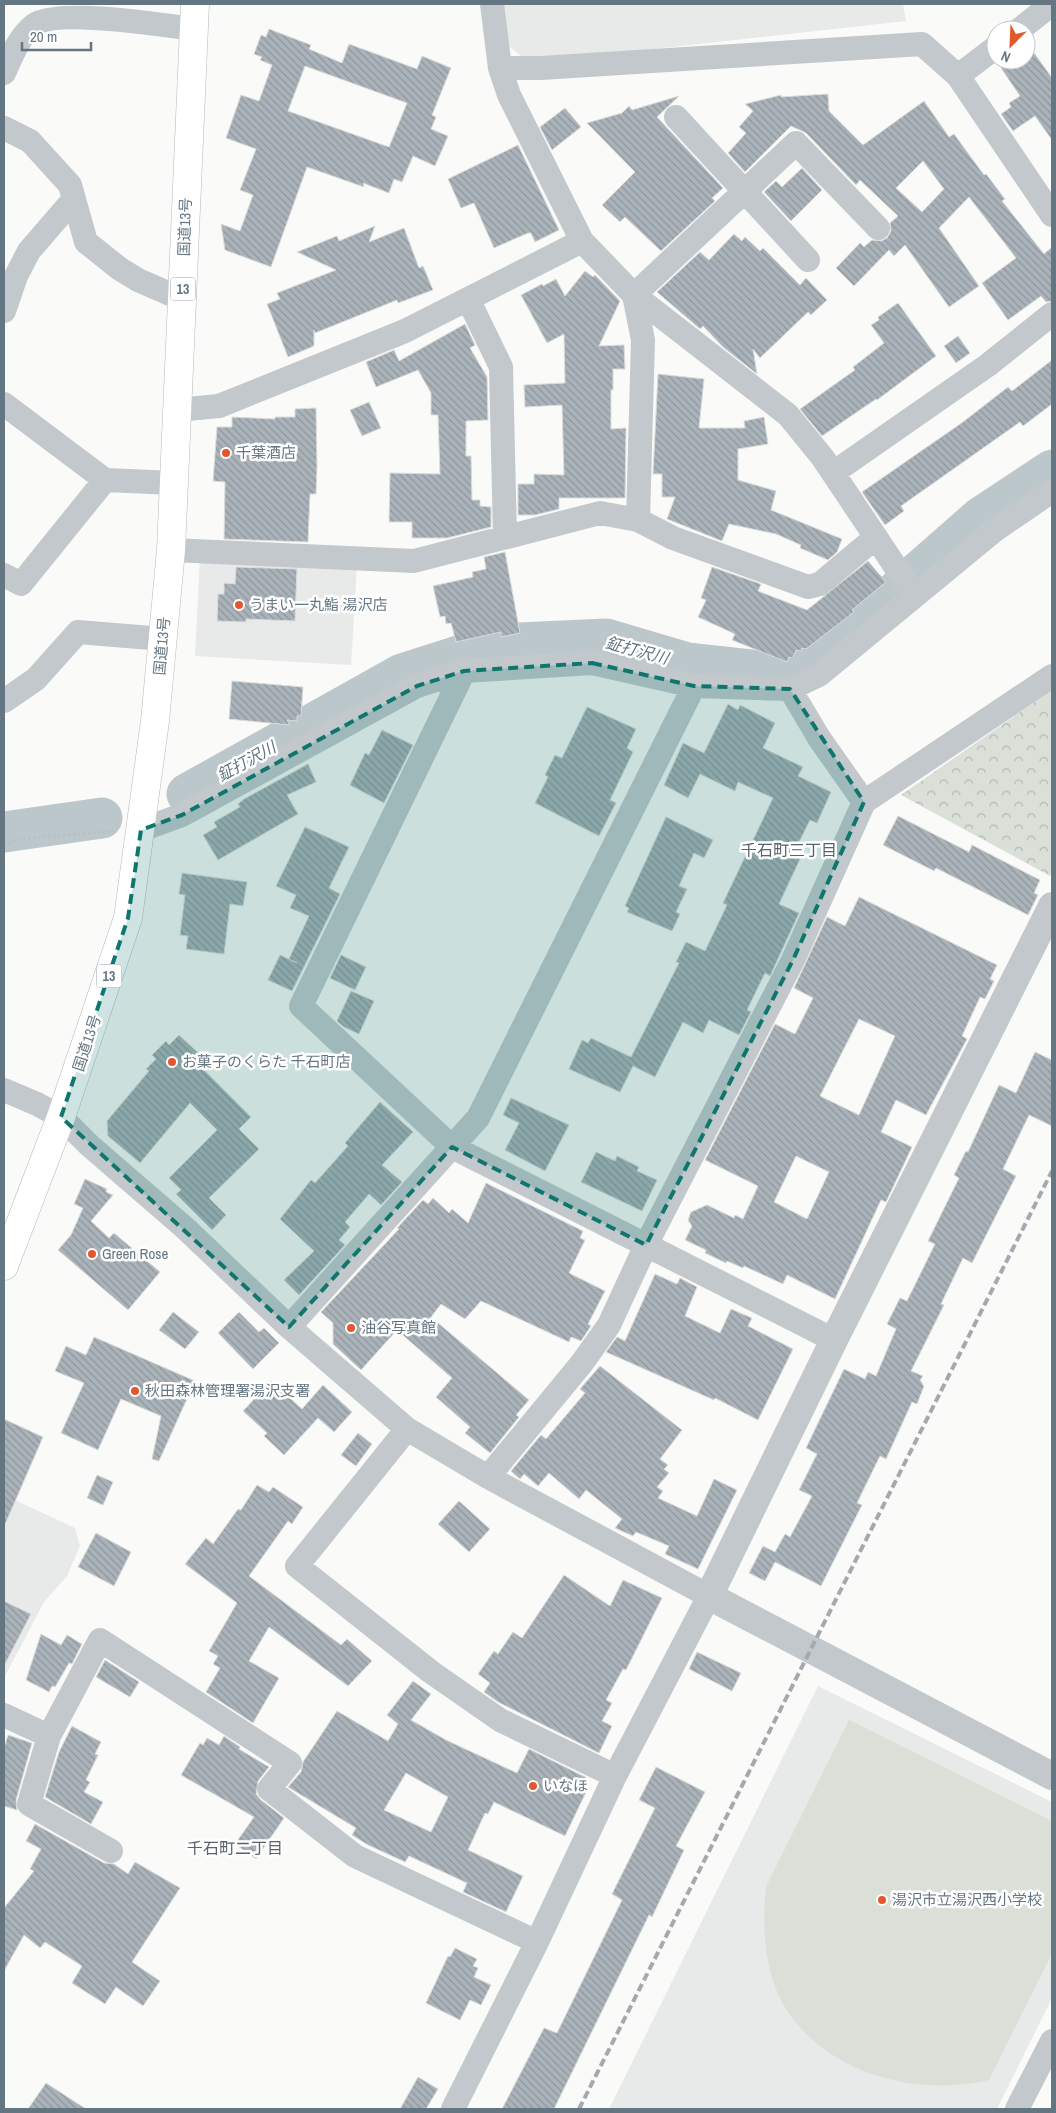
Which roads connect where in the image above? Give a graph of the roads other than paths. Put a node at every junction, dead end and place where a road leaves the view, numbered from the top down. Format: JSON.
{"nodes":[{"id":1,"x":492,"y":4,"type":"edge"},
{"id":2,"x":1046,"y":10,"type":"edge"},
{"id":3,"x":194,"y":16,"type":"edge"},
{"id":4,"x":1032,"y":20,"type":"edge"},
{"id":5,"x":13,"y":37,"type":"edge"},
{"id":6,"x":986,"y":55,"type":"edge"},
{"id":7,"x":500,"y":68,"type":"junction"},
{"id":8,"x":4,"y":73,"type":"edge"},
{"id":9,"x":958,"y":76,"type":"junction"},
{"id":10,"x":676,"y":117,"type":"dead end"},
{"id":11,"x":4,"y":128,"type":"edge"},
{"id":12,"x":744,"y":191,"type":"junction"},
{"id":13,"x":74,"y":200,"type":"junction"},
{"id":14,"x":1052,"y":215,"type":"edge"},
{"id":15,"x":878,"y":228,"type":"dead end"},
{"id":16,"x":582,"y":241,"type":"junction"},
{"id":17,"x":808,"y":260,"type":"dead end"},
{"id":18,"x":634,"y":295,"type":"junction"},
{"id":19,"x":182,"y":296,"type":"junction"},
{"id":20,"x":468,"y":299,"type":"junction"},
{"id":21,"x":4,"y":311,"type":"edge"},
{"id":22,"x":1052,"y":314,"type":"edge"},
{"id":23,"x":4,"y":404,"type":"edge"},
{"id":24,"x":177,"y":410,"type":"junction"},
{"id":25,"x":833,"y":472,"type":"junction"},
{"id":26,"x":105,"y":480,"type":"junction"},
{"id":27,"x":174,"y":483,"type":"junction"},
{"id":28,"x":1052,"y":491,"type":"edge"},
{"id":29,"x":638,"y":520,"type":"junction"},
{"id":30,"x":505,"y":538,"type":"junction"},
{"id":31,"x":876,"y":538,"type":"junction"},
{"id":32,"x":171,"y":550,"type":"junction"},
{"id":33,"x":4,"y":575,"type":"edge"},
{"id":34,"x":914,"y":595,"type":"junction"},
{"id":35,"x":163,"y":639,"type":"junction"},
{"id":36,"x":464,"y":671,"type":"junction"},
{"id":37,"x":1052,"y":676,"type":"edge"},
{"id":38,"x":694,"y":686,"type":"junction"},
{"id":39,"x":790,"y":689,"type":"junction"},
{"id":40,"x":4,"y":701,"type":"edge"},
{"id":41,"x":864,"y":802,"type":"junction"},
{"id":42,"x":141,"y":830,"type":"junction"},
{"id":43,"x":1052,"y":906,"type":"edge"},
{"id":44,"x":4,"y":1090,"type":"edge"},
{"id":45,"x":61,"y":1117,"type":"junction"},
{"id":46,"x":452,"y":1147,"type":"junction"},
{"id":47,"x":646,"y":1245,"type":"junction"},
{"id":48,"x":4,"y":1266,"type":"edge"},
{"id":49,"x":289,"y":1327,"type":"junction"},
{"id":50,"x":834,"y":1340,"type":"junction"},
{"id":51,"x":407,"y":1429,"type":"junction"},
{"id":52,"x":488,"y":1478,"type":"junction"},
{"id":53,"x":709,"y":1596,"type":"junction"},
{"id":54,"x":4,"y":1715,"type":"edge"},
{"id":55,"x":48,"y":1736,"type":"junction"},
{"id":56,"x":616,"y":1776,"type":"junction"},
{"id":57,"x":1052,"y":1776,"type":"edge"},
{"id":58,"x":111,"y":1850,"type":"dead end"},
{"id":59,"x":537,"y":1942,"type":"junction"},
{"id":60,"x":1052,"y":2041,"type":"edge"},
{"id":61,"x":453,"y":2109,"type":"edge"},
{"id":62,"x":1017,"y":2109,"type":"edge"}],
"edges":[{"from":1,"to":7,"type":"street"},
{"from":2,"to":4,"type":"street"},
{"from":3,"to":5,"type":"street"},
{"from":3,"to":19,"type":"highway","name":"国道13号","number":"13"},
{"from":5,"to":8,"type":"street"},
{"from":6,"to":9,"type":"street"},
{"from":7,"to":9,"type":"street"},
{"from":7,"to":16,"type":"street"},
{"from":9,"to":14,"type":"street"},
{"from":10,"to":12,"type":"street"},
{"from":11,"to":13,"type":"street"},
{"from":12,"to":15,"type":"street"},
{"from":12,"to":17,"type":"street"},
{"from":12,"to":18,"type":"street"},
{"from":13,"to":19,"type":"street"},
{"from":13,"to":21,"type":"street"},
{"from":16,"to":18,"type":"street"},
{"from":16,"to":20,"type":"street"},
{"from":18,"to":25,"type":"street"},
{"from":18,"to":29,"type":"street"},
{"from":19,"to":24,"type":"highway","name":"国道13号","number":"13"},
{"from":20,"to":24,"type":"street"},
{"from":20,"to":30,"type":"street"},
{"from":22,"to":25,"type":"street"},
{"from":23,"to":26,"type":"street"},
{"from":24,"to":27,"type":"highway","name":"国道13号","number":"13"},
{"from":25,"to":31,"type":"street"},
{"from":26,"to":27,"type":"street"},
{"from":26,"to":33,"type":"street"},
{"from":27,"to":32,"type":"highway","name":"国道13号","number":"13"},
{"from":28,"to":34,"type":"street"},
{"from":29,"to":30,"type":"street"},
{"from":29,"to":31,"type":"street"},
{"from":30,"to":32,"type":"street"},
{"from":31,"to":34,"type":"street"},
{"from":32,"to":35,"type":"highway","name":"国道13号","number":"13"},
{"from":34,"to":39,"type":"street"},
{"from":35,"to":40,"type":"street"},
{"from":35,"to":42,"type":"highway","name":"国道13号","number":"13"},
{"from":36,"to":38,"type":"street"},
{"from":36,"to":42,"type":"street"},
{"from":36,"to":46,"type":"street"},
{"from":37,"to":41,"type":"street"},
{"from":38,"to":39,"type":"street"},
{"from":38,"to":46,"type":"street"},
{"from":39,"to":41,"type":"street"},
{"from":41,"to":47,"type":"street"},
{"from":42,"to":45,"type":"highway","name":"国道13号","number":"13"},
{"from":43,"to":50,"type":"street"},
{"from":44,"to":45,"type":"street"},
{"from":45,"to":48,"type":"highway","name":"国道13号","number":"13"},
{"from":45,"to":49,"type":"street"},
{"from":46,"to":47,"type":"street"},
{"from":46,"to":49,"type":"street"},
{"from":47,"to":50,"type":"street"},
{"from":47,"to":52,"type":"street"},
{"from":49,"to":51,"type":"street"},
{"from":50,"to":53,"type":"street"},
{"from":51,"to":52,"type":"street"},
{"from":51,"to":56,"type":"street"},
{"from":52,"to":53,"type":"street"},
{"from":53,"to":56,"type":"street"},
{"from":53,"to":57,"type":"street"},
{"from":54,"to":55,"type":"street"},
{"from":55,"to":58,"type":"street"},
{"from":55,"to":59,"type":"street"},
{"from":56,"to":59,"type":"street"},
{"from":59,"to":61,"type":"street"},
{"from":60,"to":62,"type":"street"}]}
